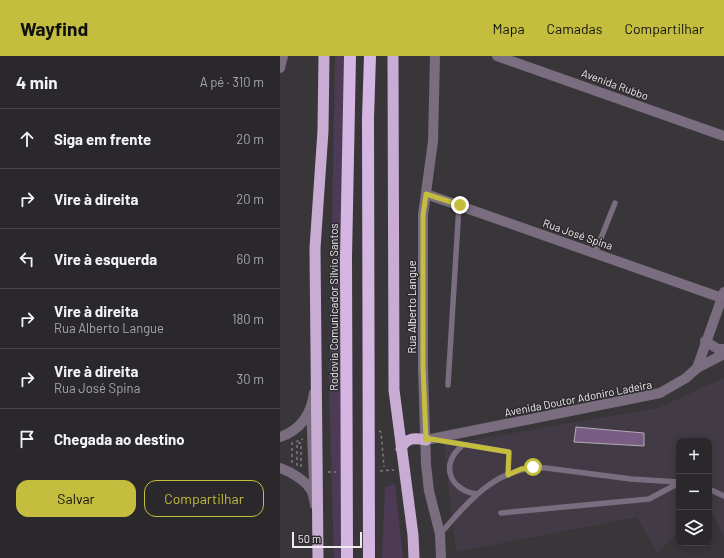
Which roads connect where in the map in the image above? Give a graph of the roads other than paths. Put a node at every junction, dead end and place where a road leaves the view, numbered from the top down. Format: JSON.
{"nodes":[{"id":1,"x":283,"y":56,"type":"edge"},
{"id":2,"x":324,"y":56,"type":"edge"},
{"id":3,"x":350,"y":56,"type":"edge"},
{"id":4,"x":370,"y":56,"type":"edge"},
{"id":5,"x":393,"y":56,"type":"edge"},
{"id":6,"x":435,"y":56,"type":"edge"},
{"id":7,"x":497,"y":56,"type":"edge"},
{"id":8,"x":280,"y":68,"type":"edge"},
{"id":9,"x":724,"y":136,"type":"edge"},
{"id":10,"x":426,"y":194,"type":"junction"},
{"id":11,"x":615,"y":203,"type":"dead end"},
{"id":12,"x":460,"y":205,"type":"junction"},
{"id":13,"x":596,"y":253,"type":"junction"},
{"id":14,"x":724,"y":285,"type":"edge"},
{"id":15,"x":710,"y":293,"type":"junction"},
{"id":16,"x":723,"y":295,"type":"edge"},
{"id":17,"x":705,"y":342,"type":"junction"},
{"id":18,"x":724,"y":349,"type":"edge"},
{"id":19,"x":724,"y":354,"type":"edge"},
{"id":20,"x":697,"y":368,"type":"junction"},
{"id":21,"x":316,"y":370,"type":"junction"},
{"id":22,"x":448,"y":385,"type":"dead end"},
{"id":23,"x":309,"y":414,"type":"junction"},
{"id":24,"x":280,"y":437,"type":"edge"},
{"id":25,"x":429,"y":440,"type":"junction"},
{"id":26,"x":463,"y":445,"type":"junction"},
{"id":27,"x":401,"y":449,"type":"junction"},
{"id":28,"x":280,"y":468,"type":"edge"},
{"id":29,"x":508,"y":475,"type":"junction"},
{"id":30,"x":676,"y":483,"type":"edge"},
{"id":31,"x":676,"y":485,"type":"edge"},
{"id":32,"x":712,"y":490,"type":"edge"},
{"id":33,"x":313,"y":493,"type":"junction"},
{"id":34,"x":476,"y":494,"type":"junction"},
{"id":35,"x":724,"y":496,"type":"edge"},
{"id":36,"x":501,"y":513,"type":"dead end"},
{"id":37,"x":319,"y":525,"type":"junction"},
{"id":38,"x":440,"y":534,"type":"junction"},
{"id":39,"x":318,"y":558,"type":"edge"},
{"id":40,"x":347,"y":558,"type":"edge"},
{"id":41,"x":369,"y":558,"type":"edge"},
{"id":42,"x":414,"y":558,"type":"edge"},
{"id":43,"x":441,"y":558,"type":"edge"}],
"edges":[{"from":1,"to":8,"type":"street"},
{"from":2,"to":21,"type":"highway"},
{"from":3,"to":40,"type":"highway","name":"Rodovia Comunicador Silvio Santos"},
{"from":4,"to":41,"type":"highway"},
{"from":5,"to":27,"type":"highway"},
{"from":6,"to":10,"type":"street","name":"Rua Alberto Langue"},
{"from":7,"to":9,"type":"street","name":"Avenida Rubbo"},
{"from":10,"to":12,"type":"street","name":"Rua José Spina"},
{"from":10,"to":25,"type":"street","name":"Rua Alberto Langue"},
{"from":11,"to":13,"type":"lane"},
{"from":12,"to":13,"type":"street","name":"Rua José Spina"},
{"from":12,"to":22,"type":"lane"},
{"from":13,"to":15,"type":"street","name":"Rua José Spina"},
{"from":14,"to":15,"type":"street"},
{"from":15,"to":16,"type":"street","name":"Rua José Spina"},
{"from":16,"to":17,"type":"street"},
{"from":17,"to":18,"type":"street"},
{"from":17,"to":20,"type":"street"},
{"from":19,"to":20,"type":"street","name":"Avenida Doutor Adoniro Ladeira"},
{"from":20,"to":25,"type":"street","name":"Avenida Doutor Adoniro Ladeira"},
{"from":21,"to":23,"type":"street"},
{"from":21,"to":37,"type":"highway"},
{"from":23,"to":24,"type":"street"},
{"from":23,"to":33,"type":"lane"},
{"from":25,"to":26,"type":"lane"},
{"from":25,"to":27,"type":"highway"},
{"from":25,"to":38,"type":"street","name":"Rua Alberto Langue"},
{"from":26,"to":29,"type":"lane"},
{"from":26,"to":34,"type":"lane"},
{"from":27,"to":42,"type":"highway"},
{"from":28,"to":33,"type":"street"},
{"from":29,"to":30,"type":"lane"},
{"from":29,"to":34,"type":"lane"},
{"from":31,"to":36,"type":"lane"},
{"from":32,"to":35,"type":"lane"},
{"from":33,"to":37,"type":"street"},
{"from":34,"to":38,"type":"lane"},
{"from":37,"to":39,"type":"highway"},
{"from":38,"to":43,"type":"street","name":"Rua Alberto Langue"}]}
